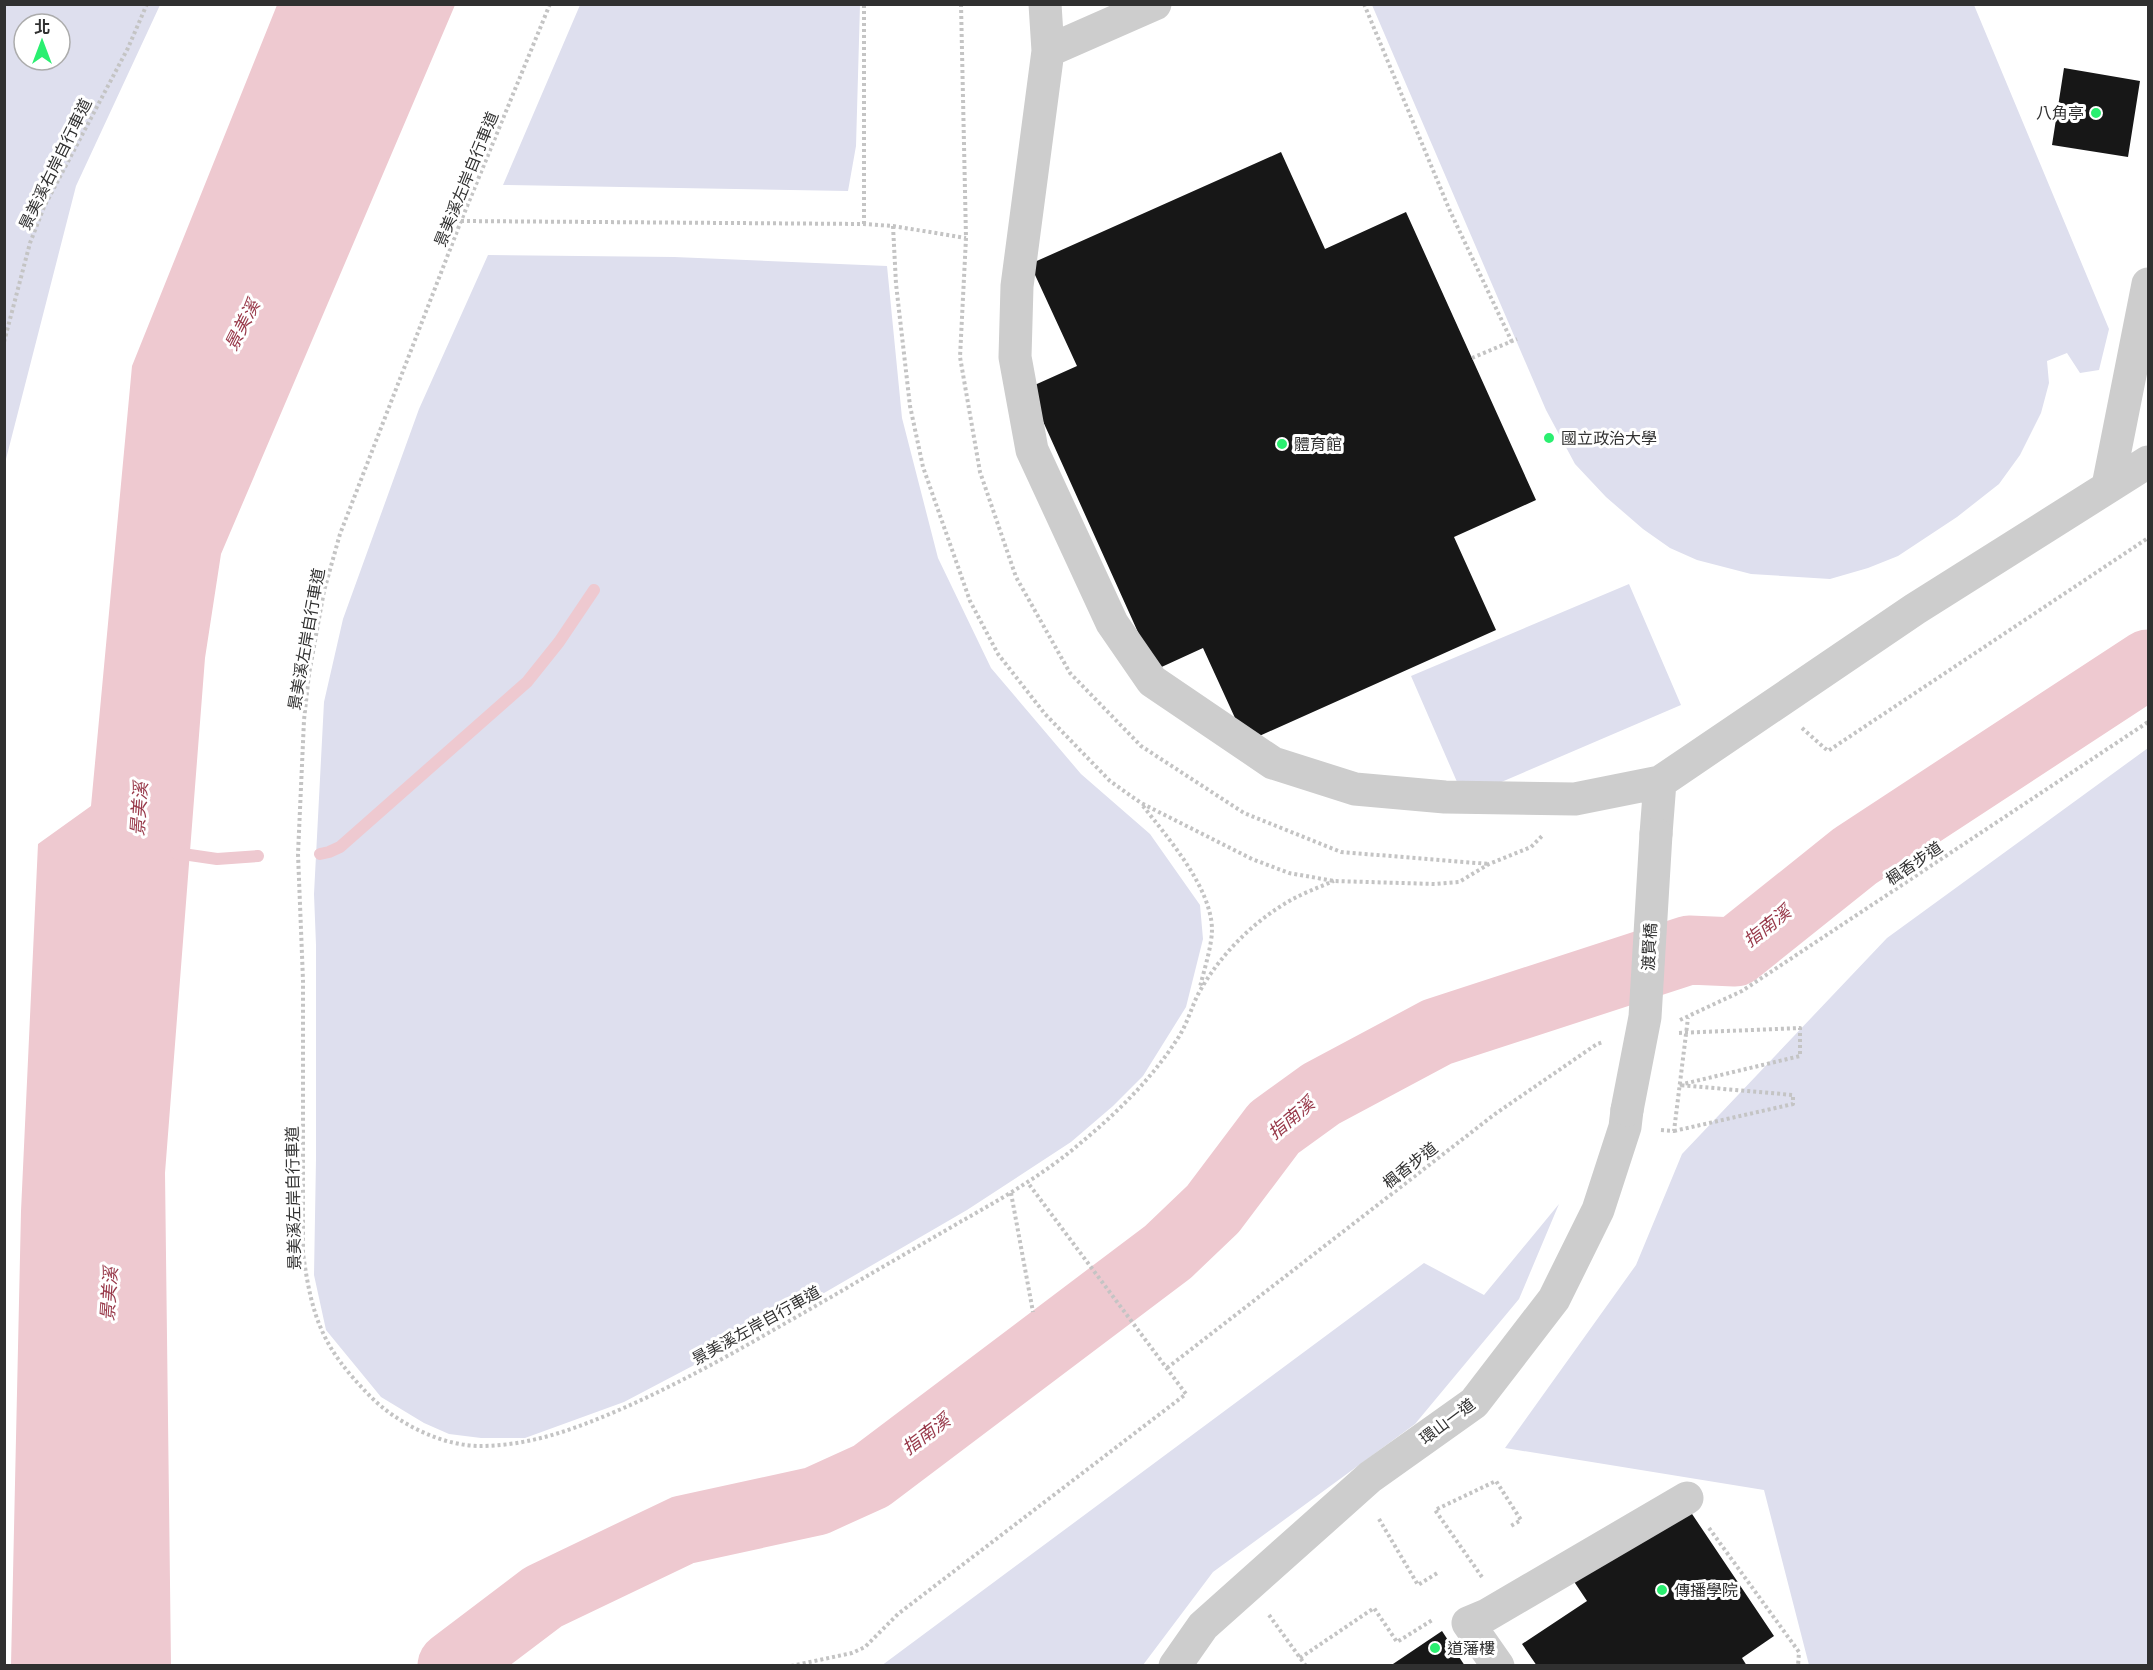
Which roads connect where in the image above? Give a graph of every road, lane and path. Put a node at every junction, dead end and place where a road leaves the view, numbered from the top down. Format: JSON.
{"nodes":[{"id":1,"x":147,"y":4,"type":"edge"},
{"id":2,"x":550,"y":4,"type":"edge"},
{"id":3,"x":864,"y":4,"type":"edge"},
{"id":4,"x":1045,"y":4,"type":"edge"},
{"id":5,"x":1155,"y":4,"type":"edge"},
{"id":6,"x":1364,"y":4,"type":"edge"},
{"id":7,"x":1048,"y":51,"type":"junction"},
{"id":8,"x":461,"y":221,"type":"junction"},
{"id":9,"x":864,"y":224,"type":"junction"},
{"id":10,"x":893,"y":226,"type":"junction"},
{"id":11,"x":966,"y":238,"type":"dead end"},
{"id":12,"x":2148,"y":284,"type":"edge"},
{"id":13,"x":1517,"y":339,"type":"dead end"},
{"id":14,"x":4,"y":342,"type":"edge"},
{"id":15,"x":1512,"y":342,"type":"junction"},
{"id":16,"x":1472,"y":358,"type":"dead end"},
{"id":17,"x":2148,"y":462,"type":"edge"},
{"id":18,"x":2108,"y":486,"type":"junction"},
{"id":19,"x":2148,"y":538,"type":"edge"},
{"id":20,"x":2148,"y":722,"type":"edge"},
{"id":21,"x":1828,"y":751,"type":"dead end"},
{"id":22,"x":1660,"y":782,"type":"junction"},
{"id":23,"x":1141,"y":803,"type":"junction"},
{"id":24,"x":1531,"y":848,"type":"dead end"},
{"id":25,"x":1334,"y":881,"type":"junction"},
{"id":26,"x":1200,"y":991,"type":"junction"},
{"id":27,"x":1688,"y":1018,"type":"junction"},
{"id":28,"x":1678,"y":1021,"type":"dead end"},
{"id":29,"x":1686,"y":1033,"type":"junction"},
{"id":30,"x":1674,"y":1034,"type":"dead end"},
{"id":31,"x":1607,"y":1041,"type":"dead end"},
{"id":32,"x":1679,"y":1085,"type":"junction"},
{"id":33,"x":1626,"y":1119,"type":"junction"},
{"id":34,"x":1674,"y":1131,"type":"junction"},
{"id":35,"x":1028,"y":1183,"type":"junction"},
{"id":36,"x":1011,"y":1193,"type":"junction"},
{"id":37,"x":1033,"y":1312,"type":"dead end"},
{"id":38,"x":1167,"y":1368,"type":"junction"},
{"id":39,"x":1688,"y":1498,"type":"joint"},
{"id":40,"x":1376,"y":1513,"type":"dead end"},
{"id":41,"x":1509,"y":1527,"type":"dead end"},
{"id":42,"x":1439,"y":1572,"type":"dead end"},
{"id":43,"x":1484,"y":1580,"type":"dead end"},
{"id":44,"x":1268,"y":1614,"type":"dead end"},
{"id":45,"x":1435,"y":1618,"type":"dead end"},
{"id":46,"x":1300,"y":1658,"type":"junction"},
{"id":47,"x":791,"y":1665,"type":"edge"},
{"id":48,"x":1175,"y":1665,"type":"edge"},
{"id":49,"x":1306,"y":1665,"type":"edge"},
{"id":50,"x":1498,"y":1665,"type":"edge"},
{"id":51,"x":1798,"y":1665,"type":"edge"}],
"edges":[{"from":1,"to":14,"type":"path","name":"景美溪右岸自行車道"},
{"from":2,"to":8,"type":"path","name":"景美溪左岸自行車道"},
{"from":3,"to":9,"type":"path"},
{"from":4,"to":7,"type":"lane"},
{"from":5,"to":7,"type":"lane"},
{"from":6,"to":15,"type":"path"},
{"from":7,"to":22,"type":"lane"},
{"from":8,"to":9,"type":"path"},
{"from":8,"to":36,"type":"path","name":"景美溪左岸自行車道"},
{"from":9,"to":10,"type":"path"},
{"from":10,"to":11,"type":"path"},
{"from":10,"to":23,"type":"path"},
{"from":12,"to":18,"type":"lane"},
{"from":13,"to":15,"type":"path"},
{"from":15,"to":16,"type":"path"},
{"from":17,"to":18,"type":"lane"},
{"from":18,"to":22,"type":"lane"},
{"from":19,"to":21,"type":"path"},
{"from":20,"to":27,"type":"path","name":"楓香步道"},
{"from":22,"to":33,"type":"lane","name":"渡賢橋","bridge":true},
{"from":23,"to":25,"type":"path"},
{"from":23,"to":26,"type":"path"},
{"from":24,"to":25,"type":"path"},
{"from":25,"to":26,"type":"path"},
{"from":26,"to":35,"type":"path","name":"景美溪左岸自行車道"},
{"from":27,"to":28,"type":"path","name":"楓香步道"},
{"from":27,"to":29,"type":"path"},
{"from":29,"to":30,"type":"path"},
{"from":29,"to":32,"type":"path"},
{"from":29,"to":32,"type":"path"},
{"from":31,"to":38,"type":"path","name":"楓香步道"},
{"from":32,"to":34,"type":"path"},
{"from":32,"to":34,"type":"path"},
{"from":33,"to":34,"type":"path"},
{"from":33,"to":48,"type":"lane","name":"環山一道"},
{"from":35,"to":36,"type":"path","name":"景美溪左岸自行車道"},
{"from":35,"to":38,"type":"path"},
{"from":36,"to":37,"type":"path"},
{"from":38,"to":47,"type":"path"},
{"from":39,"to":50,"type":"lane"},
{"from":39,"to":51,"type":"path"},
{"from":40,"to":42,"type":"path"},
{"from":41,"to":43,"type":"path"},
{"from":44,"to":46,"type":"path"},
{"from":45,"to":46,"type":"path"},
{"from":46,"to":49,"type":"path"}]}
